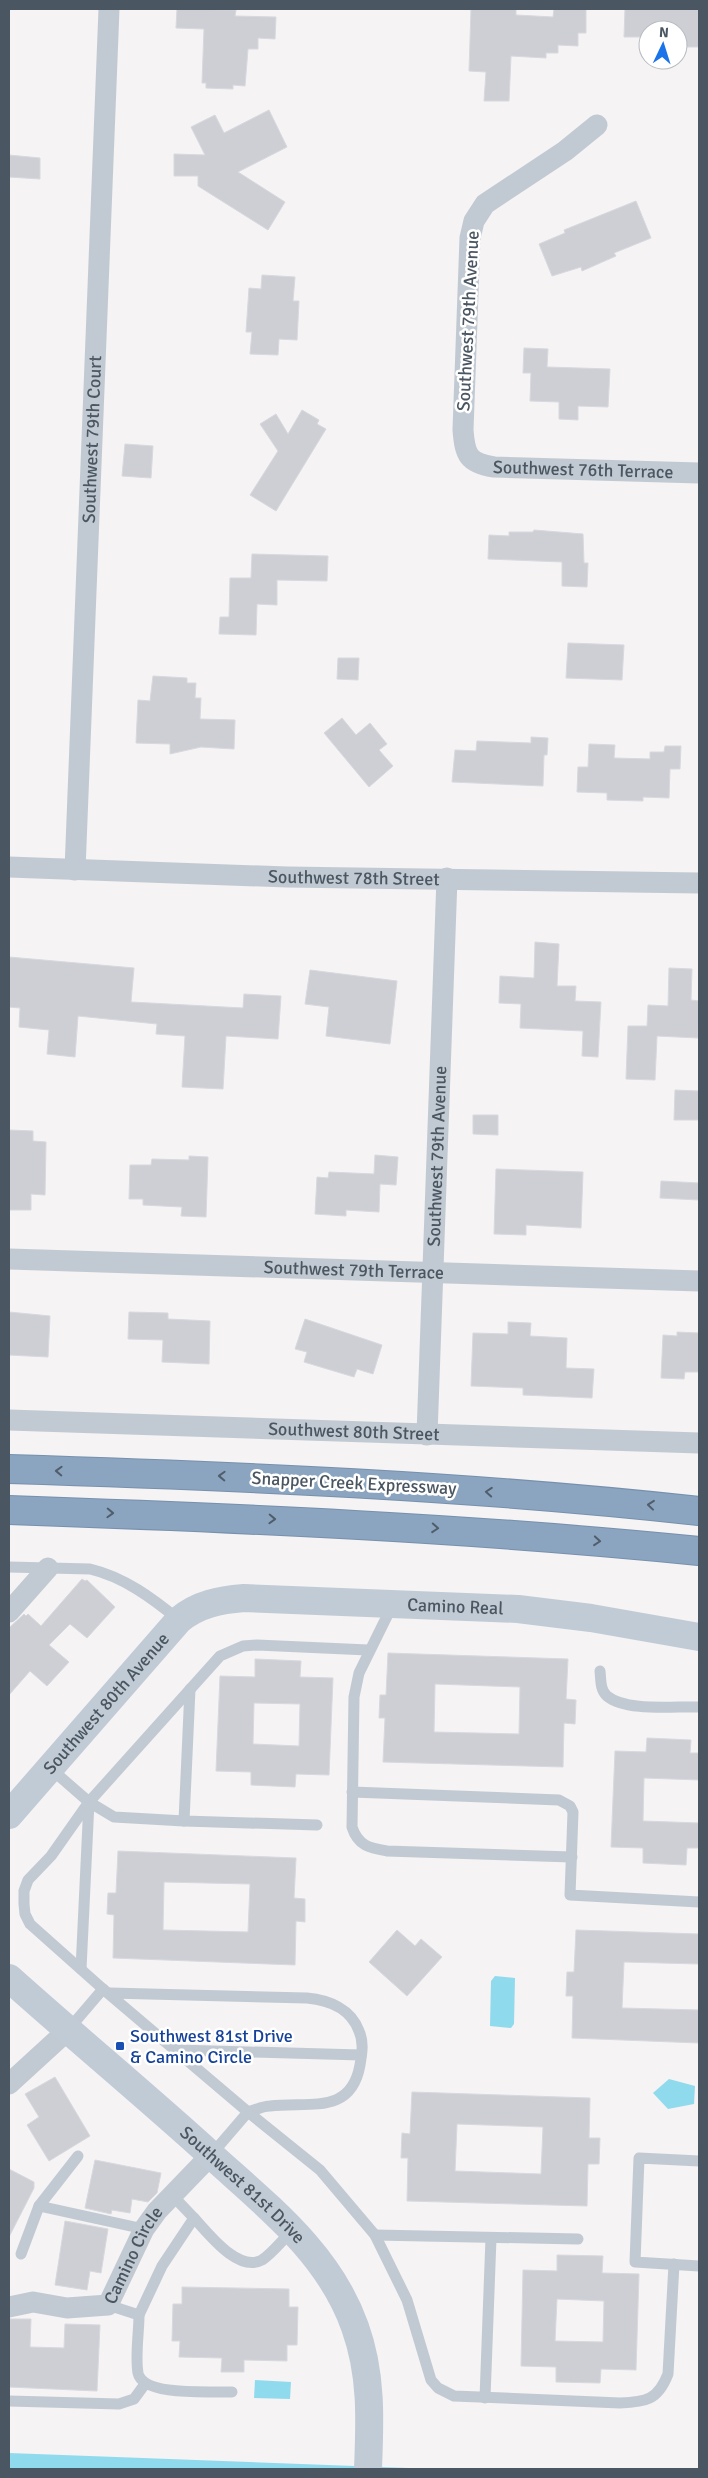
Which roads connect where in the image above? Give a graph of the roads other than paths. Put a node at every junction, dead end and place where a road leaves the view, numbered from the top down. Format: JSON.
{"nodes":[{"id":1,"x":109,"y":9,"type":"edge"},
{"id":2,"x":597,"y":125,"type":"dead end"},
{"id":3,"x":469,"y":458,"type":"joint"},
{"id":4,"x":699,"y":473,"type":"edge"},
{"id":5,"x":9,"y":868,"type":"edge"},
{"id":6,"x":74,"y":870,"type":"junction"},
{"id":7,"x":446,"y":878,"type":"junction"},
{"id":8,"x":699,"y":883,"type":"edge"},
{"id":9,"x":9,"y":1259,"type":"edge"},
{"id":10,"x":433,"y":1272,"type":"junction"},
{"id":11,"x":699,"y":1281,"type":"edge"},
{"id":12,"x":9,"y":1420,"type":"edge"},
{"id":13,"x":427,"y":1435,"type":"junction"},
{"id":14,"x":699,"y":1443,"type":"edge"},
{"id":15,"x":9,"y":1469,"type":"edge"},
{"id":16,"x":9,"y":1510,"type":"edge"},
{"id":17,"x":699,"y":1510,"type":"edge"},
{"id":18,"x":699,"y":1551,"type":"edge"},
{"id":19,"x":9,"y":1567,"type":"edge"},
{"id":20,"x":48,"y":1568,"type":"junction"},
{"id":21,"x":393,"y":1602,"type":"junction"},
{"id":22,"x":210,"y":1603,"type":"joint"},
{"id":23,"x":9,"y":1612,"type":"edge"},
{"id":24,"x":179,"y":1620,"type":"junction"},
{"id":25,"x":699,"y":1637,"type":"edge"},
{"id":26,"x":368,"y":1650,"type":"junction"},
{"id":27,"x":600,"y":1671,"type":"dead end"},
{"id":28,"x":190,"y":1689,"type":"junction"},
{"id":29,"x":699,"y":1707,"type":"edge"},
{"id":30,"x":50,"y":1768,"type":"junction"},
{"id":31,"x":352,"y":1792,"type":"junction"},
{"id":32,"x":89,"y":1802,"type":"junction"},
{"id":33,"x":9,"y":1815,"type":"edge"},
{"id":34,"x":184,"y":1821,"type":"junction"},
{"id":35,"x":317,"y":1825,"type":"dead end"},
{"id":36,"x":572,"y":1857,"type":"junction"},
{"id":37,"x":699,"y":1902,"type":"edge"},
{"id":38,"x":81,"y":1969,"type":"junction"},
{"id":39,"x":9,"y":1978,"type":"edge"},
{"id":40,"x":106,"y":1991,"type":"junction"},
{"id":41,"x":68,"y":2030,"type":"junction"},
{"id":42,"x":177,"y":2050,"type":"junction"},
{"id":43,"x":361,"y":2055,"type":"junction"},
{"id":44,"x":9,"y":2084,"type":"edge"},
{"id":45,"x":248,"y":2112,"type":"junction"},
{"id":46,"x":211,"y":2155,"type":"junction"},
{"id":47,"x":78,"y":2156,"type":"dead end"},
{"id":48,"x":699,"y":2161,"type":"edge"},
{"id":49,"x":172,"y":2195,"type":"junction"},
{"id":50,"x":39,"y":2206,"type":"junction"},
{"id":51,"x":194,"y":2218,"type":"junction"},
{"id":52,"x":144,"y":2229,"type":"junction"},
{"id":53,"x":293,"y":2230,"type":"junction"},
{"id":54,"x":376,"y":2235,"type":"junction"},
{"id":55,"x":490,"y":2238,"type":"junction"},
{"id":56,"x":578,"y":2239,"type":"dead end"},
{"id":57,"x":21,"y":2254,"type":"dead end"},
{"id":58,"x":674,"y":2264,"type":"junction"},
{"id":59,"x":699,"y":2266,"type":"edge"},
{"id":60,"x":108,"y":2305,"type":"junction"},
{"id":61,"x":9,"y":2307,"type":"edge"},
{"id":62,"x":139,"y":2315,"type":"junction"},
{"id":63,"x":145,"y":2384,"type":"junction"},
{"id":64,"x":232,"y":2392,"type":"dead end"},
{"id":65,"x":485,"y":2398,"type":"junction"},
{"id":66,"x":9,"y":2401,"type":"edge"},
{"id":67,"x":368,"y":2462,"type":"edge"}],
"edges":[{"from":1,"to":6,"type":"street","name":"Southwest 79th Court"},
{"from":2,"to":3,"type":"street","name":"Southwest 79th Avenue"},
{"from":3,"to":4,"type":"street","name":"Southwest 76th Terrace"},
{"from":5,"to":6,"type":"street","name":"Southwest 78th Street"},
{"from":6,"to":7,"type":"street","name":"Southwest 78th Street"},
{"from":7,"to":8,"type":"street","name":"Southwest 78th Street"},
{"from":7,"to":10,"type":"street","name":"Southwest 79th Avenue"},
{"from":9,"to":10,"type":"street","name":"Southwest 79th Terrace"},
{"from":10,"to":11,"type":"street","name":"Southwest 79th Terrace"},
{"from":10,"to":13,"type":"street","name":"Southwest 79th Avenue"},
{"from":12,"to":13,"type":"street","name":"Southwest 80th Street"},
{"from":13,"to":14,"type":"street","name":"Southwest 80th Street"},
{"from":17,"to":15,"type":"highway","name":"Snapper Creek Expressway","one_way":true},
{"from":16,"to":18,"type":"highway","one_way":true},
{"from":19,"to":20,"type":"lane"},
{"from":20,"to":23,"type":"street"},
{"from":20,"to":24,"type":"lane"},
{"from":21,"to":22,"type":"street","name":"Camino Real"},
{"from":21,"to":25,"type":"street","name":"Camino Real"},
{"from":21,"to":26,"type":"lane"},
{"from":22,"to":24,"type":"street","name":"Southwest 80th Avenue"},
{"from":24,"to":30,"type":"street","name":"Southwest 80th Avenue"},
{"from":26,"to":28,"type":"lane"},
{"from":26,"to":31,"type":"lane"},
{"from":27,"to":29,"type":"lane"},
{"from":28,"to":32,"type":"lane"},
{"from":28,"to":34,"type":"lane"},
{"from":30,"to":32,"type":"lane"},
{"from":30,"to":33,"type":"street","name":"Southwest 80th Avenue"},
{"from":31,"to":36,"type":"lane"},
{"from":31,"to":36,"type":"lane"},
{"from":32,"to":34,"type":"lane"},
{"from":32,"to":38,"type":"lane"},
{"from":32,"to":38,"type":"lane"},
{"from":34,"to":35,"type":"lane"},
{"from":36,"to":37,"type":"lane"},
{"from":38,"to":40,"type":"lane"},
{"from":39,"to":41,"type":"street","name":"Southwest 81st Drive"},
{"from":40,"to":41,"type":"lane"},
{"from":40,"to":42,"type":"lane"},
{"from":40,"to":43,"type":"lane"},
{"from":41,"to":44,"type":"street"},
{"from":41,"to":46,"type":"street","name":"Southwest 81st Drive"},
{"from":42,"to":43,"type":"lane"},
{"from":42,"to":45,"type":"lane"},
{"from":43,"to":45,"type":"lane"},
{"from":45,"to":46,"type":"lane"},
{"from":45,"to":54,"type":"lane"},
{"from":46,"to":49,"type":"street","name":"Camino Circle"},
{"from":46,"to":53,"type":"street","name":"Southwest 81st Drive"},
{"from":47,"to":50,"type":"lane"},
{"from":48,"to":58,"type":"lane"},
{"from":49,"to":51,"type":"lane"},
{"from":49,"to":52,"type":"street","name":"Camino Circle"},
{"from":50,"to":52,"type":"lane"},
{"from":50,"to":57,"type":"lane"},
{"from":51,"to":53,"type":"lane"},
{"from":51,"to":62,"type":"lane"},
{"from":52,"to":60,"type":"street","name":"Camino Circle"},
{"from":53,"to":67,"type":"street","name":"Southwest 81st Drive"},
{"from":54,"to":55,"type":"lane"},
{"from":54,"to":65,"type":"lane"},
{"from":55,"to":56,"type":"lane"},
{"from":55,"to":65,"type":"lane"},
{"from":58,"to":59,"type":"lane"},
{"from":58,"to":65,"type":"lane"},
{"from":60,"to":61,"type":"street","name":"Camino Circle"},
{"from":60,"to":62,"type":"lane"},
{"from":62,"to":63,"type":"lane"},
{"from":63,"to":64,"type":"lane"},
{"from":63,"to":66,"type":"lane"}]}
